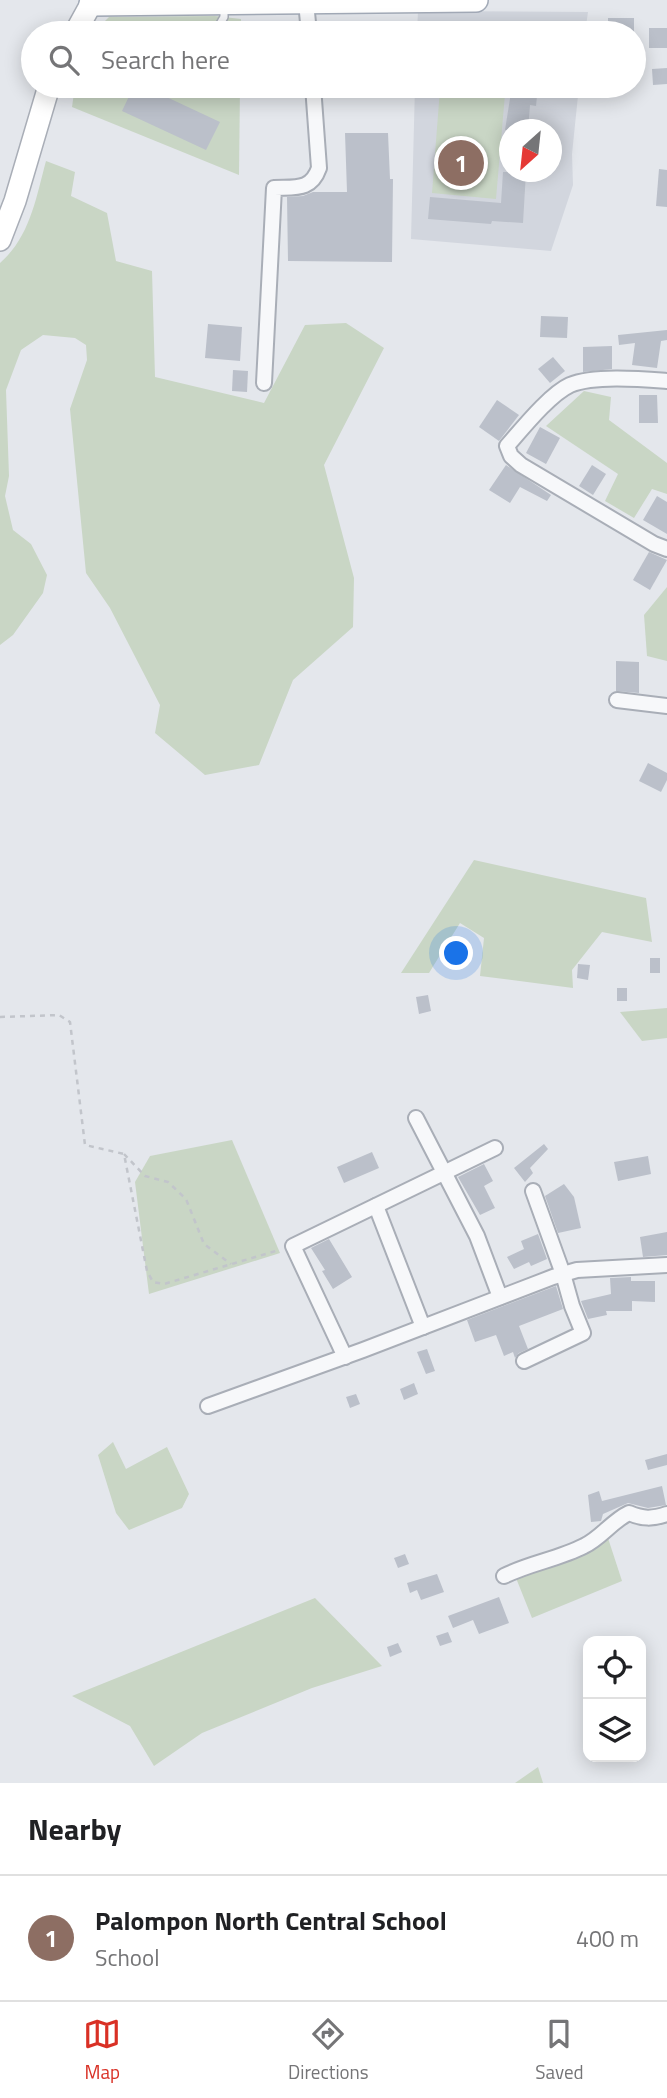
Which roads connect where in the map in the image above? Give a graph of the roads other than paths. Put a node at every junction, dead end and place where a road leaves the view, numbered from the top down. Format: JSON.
{"nodes":[{"id":1,"x":476,"y":0,"type":"edge"},
{"id":2,"x":92,"y":2,"type":"edge"},
{"id":3,"x":306,"y":2,"type":"junction"},
{"id":4,"x":224,"y":3,"type":"junction"},
{"id":5,"x":82,"y":21,"type":"edge"},
{"id":6,"x":222,"y":21,"type":"edge"},
{"id":7,"x":308,"y":21,"type":"edge"},
{"id":8,"x":45,"y":98,"type":"edge"},
{"id":9,"x":314,"y":98,"type":"edge"},
{"id":10,"x":0,"y":240,"type":"edge"},
{"id":11,"x":667,"y":381,"type":"edge"},
{"id":12,"x":264,"y":383,"type":"dead end"},
{"id":13,"x":667,"y":549,"type":"edge"},
{"id":14,"x":617,"y":699,"type":"dead end"},
{"id":15,"x":667,"y":706,"type":"edge"},
{"id":16,"x":416,"y":1118,"type":"dead end"},
{"id":17,"x":495,"y":1148,"type":"dead end"},
{"id":18,"x":446,"y":1172,"type":"junction"},
{"id":19,"x":533,"y":1191,"type":"dead end"},
{"id":20,"x":376,"y":1206,"type":"junction"},
{"id":21,"x":667,"y":1265,"type":"edge"},
{"id":22,"x":564,"y":1274,"type":"junction"},
{"id":23,"x":500,"y":1297,"type":"junction"},
{"id":24,"x":423,"y":1327,"type":"junction"},
{"id":25,"x":345,"y":1357,"type":"junction"},
{"id":26,"x":524,"y":1361,"type":"dead end"},
{"id":27,"x":208,"y":1406,"type":"dead end"},
{"id":28,"x":667,"y":1514,"type":"edge"},
{"id":29,"x":504,"y":1576,"type":"dead end"}],
"edges":[{"from":1,"to":3,"type":"main road"},
{"from":2,"to":4,"type":"main road"},
{"from":2,"to":5,"type":"main road"},
{"from":3,"to":4,"type":"main road"},
{"from":3,"to":7,"type":"street"},
{"from":4,"to":6,"type":"lane"},
{"from":8,"to":10,"type":"main road"},
{"from":9,"to":12,"type":"street"},
{"from":11,"to":13,"type":"street"},
{"from":14,"to":15,"type":"street"},
{"from":16,"to":18,"type":"street"},
{"from":17,"to":18,"type":"street"},
{"from":18,"to":20,"type":"street"},
{"from":18,"to":23,"type":"street"},
{"from":19,"to":22,"type":"street"},
{"from":20,"to":24,"type":"street"},
{"from":20,"to":25,"type":"street"},
{"from":21,"to":22,"type":"street"},
{"from":22,"to":23,"type":"street"},
{"from":22,"to":26,"type":"street"},
{"from":23,"to":24,"type":"street"},
{"from":24,"to":25,"type":"street"},
{"from":25,"to":27,"type":"street"},
{"from":28,"to":29,"type":"street"}]}
